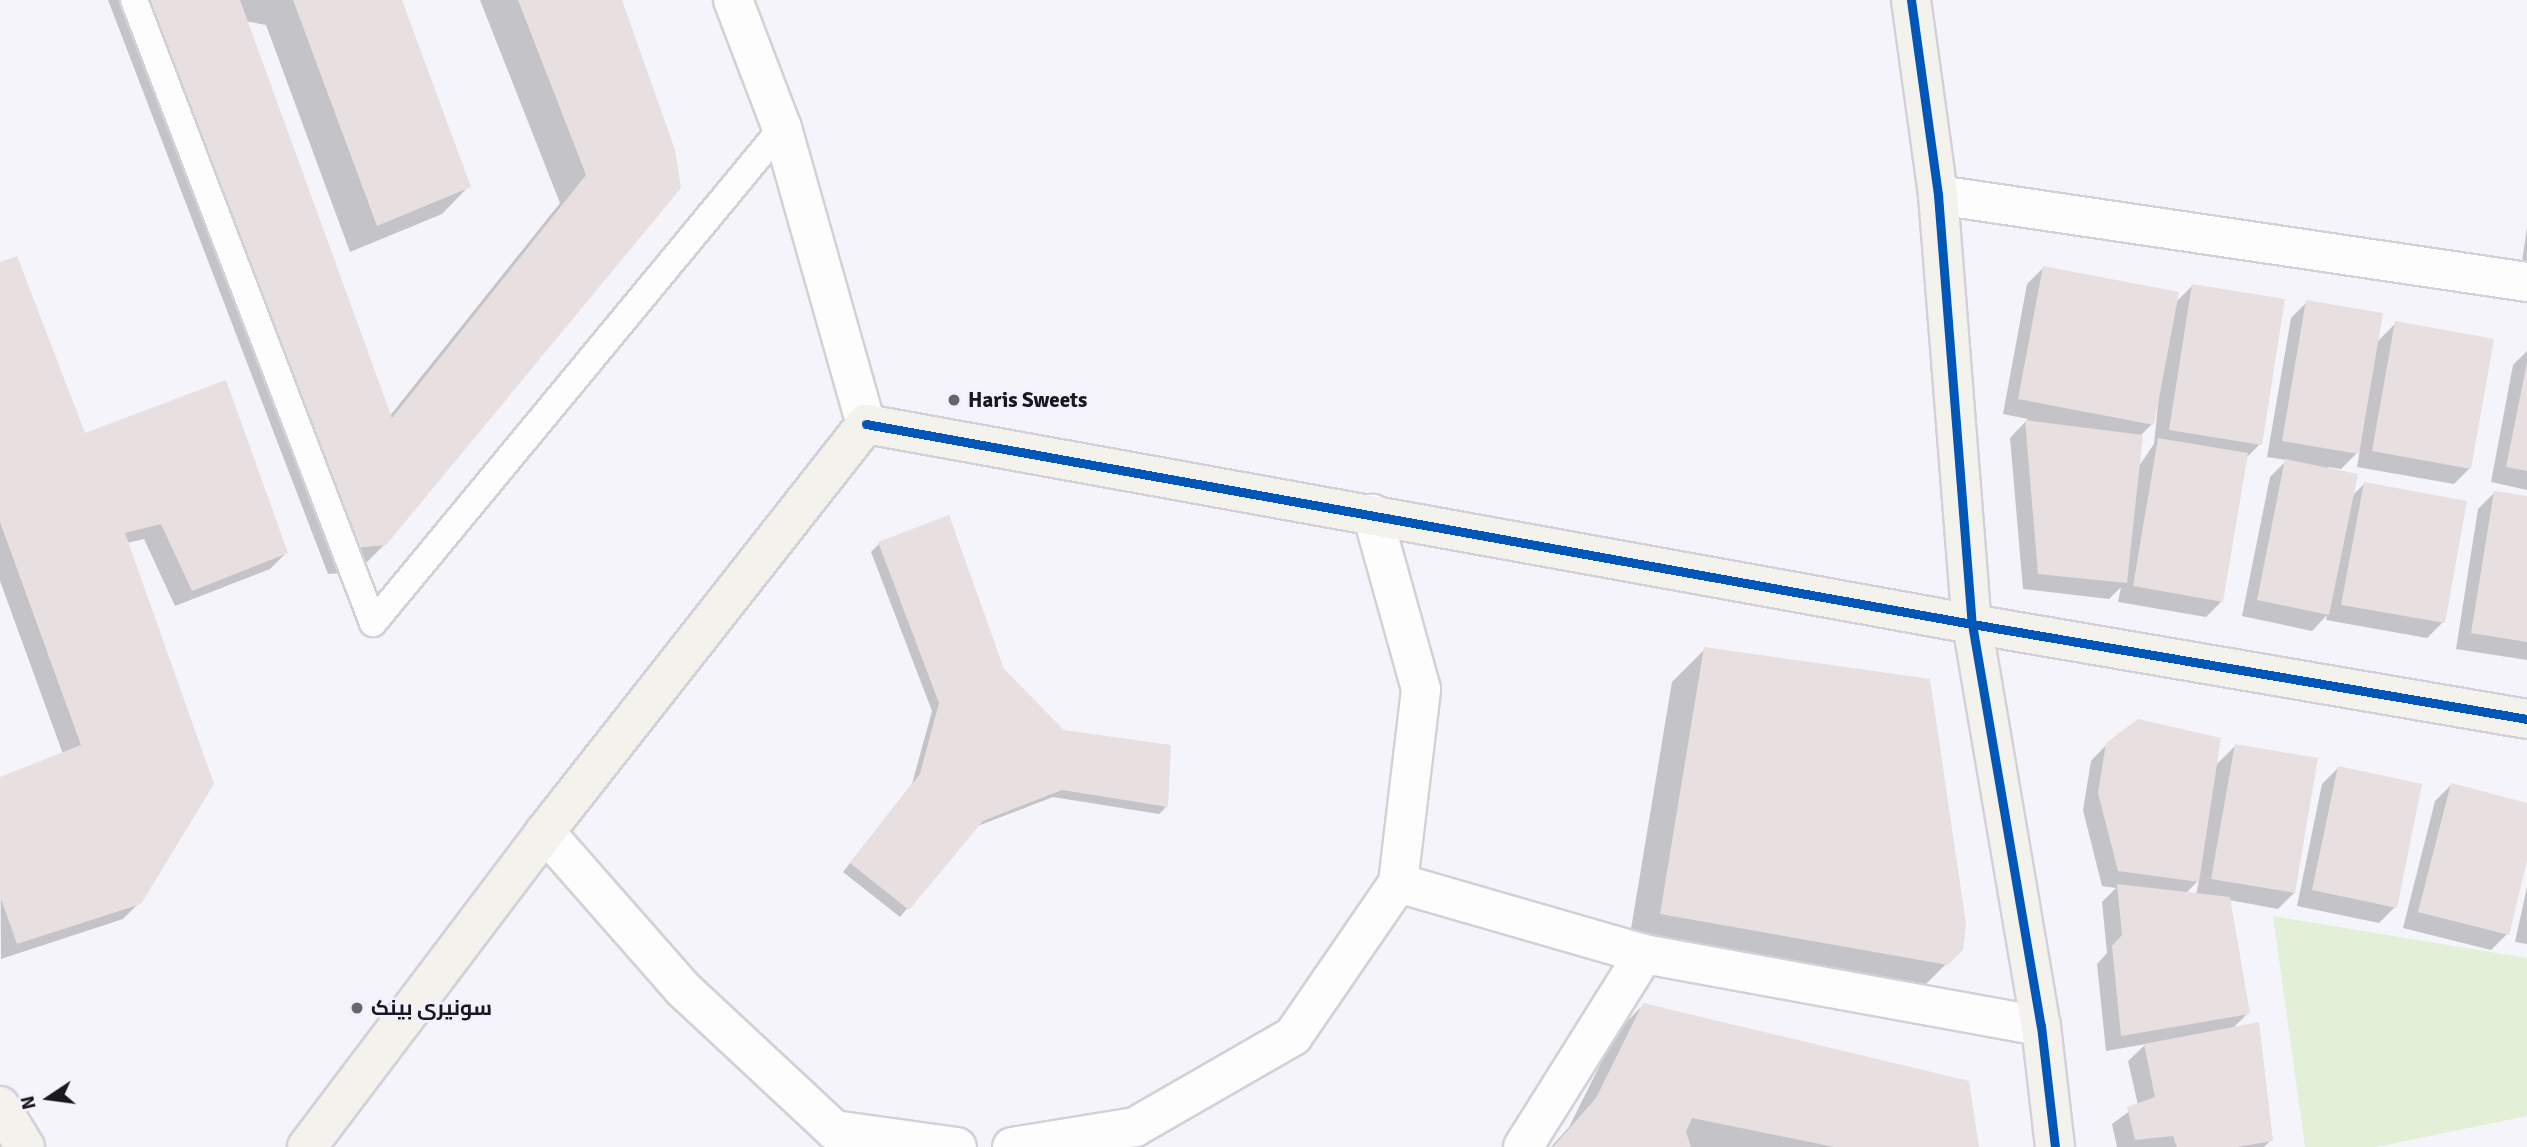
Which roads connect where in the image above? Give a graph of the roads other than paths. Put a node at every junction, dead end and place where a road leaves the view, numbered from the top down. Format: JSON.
{"nodes":[{"id":1,"x":134,"y":0,"type":"edge"},
{"id":2,"x":733,"y":0,"type":"edge"},
{"id":3,"x":1911,"y":0,"type":"edge"},
{"id":4,"x":782,"y":128,"type":"junction"},
{"id":5,"x":1938,"y":195,"type":"junction"},
{"id":6,"x":2527,"y":282,"type":"edge"},
{"id":7,"x":866,"y":424,"type":"junction"},
{"id":8,"x":1372,"y":514,"type":"junction"},
{"id":9,"x":1972,"y":624,"type":"junction"},
{"id":10,"x":2527,"y":719,"type":"edge"},
{"id":11,"x":545,"y":832,"type":"junction"},
{"id":12,"x":1398,"y":883,"type":"junction"},
{"id":13,"x":1644,"y":954,"type":"junction"},
{"id":14,"x":2041,"y":1026,"type":"junction"},
{"id":15,"x":0,"y":1106,"type":"edge"},
{"id":16,"x":1139,"y":1137,"type":"edge"},
{"id":17,"x":827,"y":1138,"type":"edge"},
{"id":18,"x":25,"y":1147,"type":"edge"},
{"id":19,"x":307,"y":1147,"type":"edge"},
{"id":20,"x":957,"y":1147,"type":"edge"},
{"id":21,"x":1012,"y":1147,"type":"edge"},
{"id":22,"x":1524,"y":1147,"type":"edge"},
{"id":23,"x":2055,"y":1147,"type":"edge"}],
"edges":[{"from":1,"to":4,"type":"lane"},
{"from":2,"to":4,"type":"street"},
{"from":3,"to":5,"type":"street"},
{"from":4,"to":7,"type":"street"},
{"from":5,"to":6,"type":"street"},
{"from":5,"to":9,"type":"street"},
{"from":7,"to":8,"type":"street"},
{"from":7,"to":11,"type":"street"},
{"from":8,"to":9,"type":"street"},
{"from":8,"to":12,"type":"street"},
{"from":9,"to":10,"type":"street"},
{"from":9,"to":14,"type":"street"},
{"from":11,"to":17,"type":"street"},
{"from":11,"to":19,"type":"street"},
{"from":12,"to":13,"type":"street"},
{"from":12,"to":16,"type":"street"},
{"from":13,"to":14,"type":"street"},
{"from":13,"to":22,"type":"street"},
{"from":14,"to":23,"type":"street"},
{"from":15,"to":18,"type":"street"},
{"from":16,"to":21,"type":"street"},
{"from":17,"to":20,"type":"street"}]}
